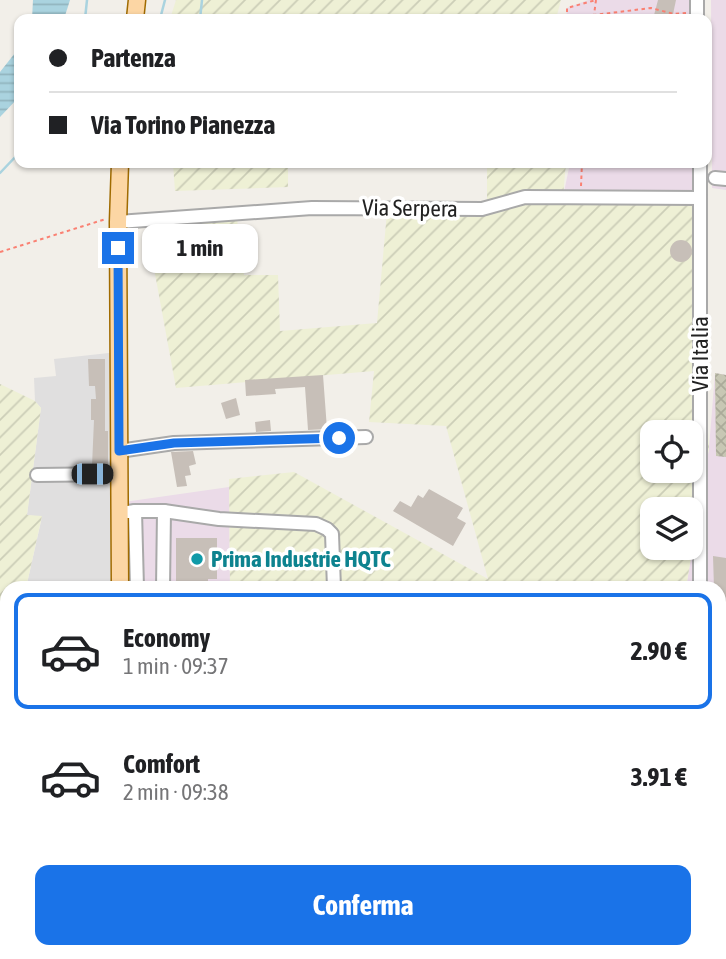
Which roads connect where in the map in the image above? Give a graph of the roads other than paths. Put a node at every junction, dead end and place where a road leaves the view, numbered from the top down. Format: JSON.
{"nodes":[{"id":1,"x":120,"y":168,"type":"edge"},
{"id":2,"x":699,"y":168,"type":"edge"},
{"id":3,"x":700,"y":198,"type":"junction"},
{"id":4,"x":118,"y":219,"type":"junction"},
{"id":5,"x":366,"y":437,"type":"dead end"},
{"id":6,"x":119,"y":451,"type":"junction"},
{"id":7,"x":119,"y":474,"type":"junction"},
{"id":8,"x":37,"y":475,"type":"dead end"},
{"id":9,"x":164,"y":511,"type":"junction"},
{"id":10,"x":127,"y":512,"type":"junction"},
{"id":11,"x":121,"y":581,"type":"edge"},
{"id":12,"x":136,"y":581,"type":"edge"},
{"id":13,"x":163,"y":581,"type":"edge"},
{"id":14,"x":334,"y":581,"type":"edge"},
{"id":15,"x":700,"y":581,"type":"edge"}],
"edges":[{"from":1,"to":4,"type":"main road"},
{"from":2,"to":3,"type":"street","name":"Via Italia"},
{"from":3,"to":4,"type":"street","name":"Via Serpera"},
{"from":3,"to":15,"type":"street","name":"Via Italia"},
{"from":4,"to":6,"type":"main road"},
{"from":5,"to":6,"type":"street"},
{"from":6,"to":7,"type":"main road"},
{"from":7,"to":8,"type":"street"},
{"from":7,"to":10,"type":"main road"},
{"from":9,"to":10,"type":"street"},
{"from":9,"to":13,"type":"street"},
{"from":9,"to":14,"type":"street"},
{"from":10,"to":11,"type":"main road"},
{"from":10,"to":12,"type":"street"}]}
